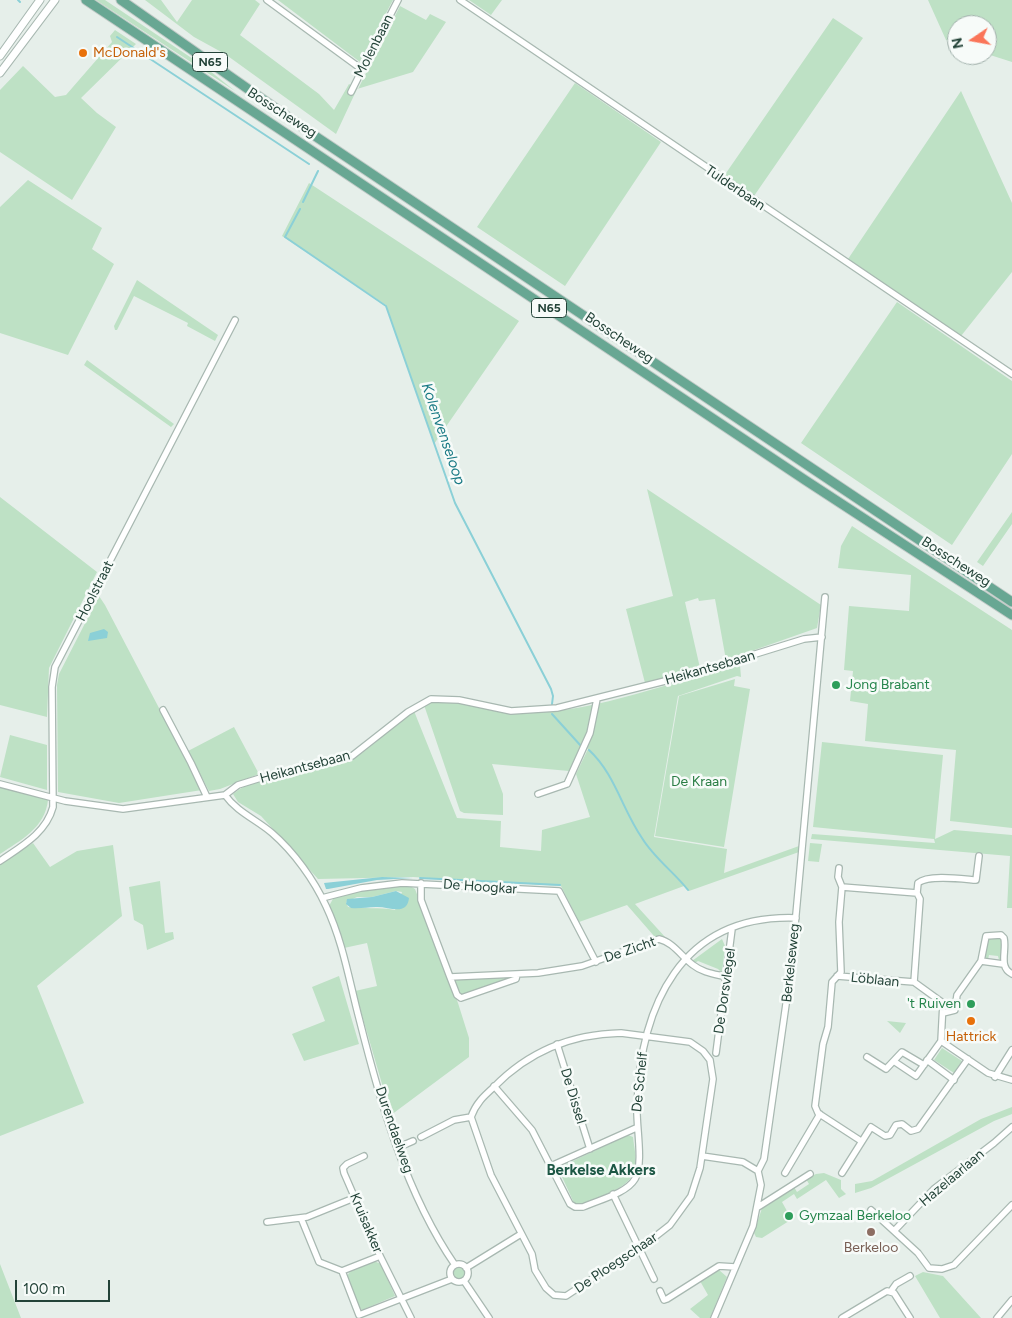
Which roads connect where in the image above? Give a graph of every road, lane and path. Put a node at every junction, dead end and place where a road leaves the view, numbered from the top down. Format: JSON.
{"nodes":[{"id":1,"x":40,"y":0,"type":"edge"},
{"id":2,"x":55,"y":0,"type":"edge"},
{"id":3,"x":86,"y":0,"type":"edge"},
{"id":4,"x":121,"y":0,"type":"edge"},
{"id":5,"x":267,"y":0,"type":"edge"},
{"id":6,"x":398,"y":0,"type":"edge"},
{"id":7,"x":460,"y":0,"type":"edge"},
{"id":8,"x":0,"y":56,"type":"edge"},
{"id":9,"x":360,"y":68,"type":"junction"},
{"id":10,"x":0,"y":73,"type":"edge"},
{"id":11,"x":351,"y":92,"type":"dead end"},
{"id":12,"x":235,"y":320,"type":"dead end"},
{"id":13,"x":1012,"y":374,"type":"edge"},
{"id":14,"x":825,"y":598,"type":"dead end"},
{"id":15,"x":1012,"y":602,"type":"edge"},
{"id":16,"x":1012,"y":615,"type":"edge"},
{"id":17,"x":822,"y":637,"type":"junction"},
{"id":18,"x":597,"y":699,"type":"junction"},
{"id":19,"x":163,"y":710,"type":"dead end"},
{"id":20,"x":0,"y":784,"type":"edge"},
{"id":21,"x":538,"y":794,"type":"dead end"},
{"id":22,"x":225,"y":795,"type":"junction"},
{"id":23,"x":207,"y":797,"type":"junction"},
{"id":24,"x":53,"y":798,"type":"junction"},
{"id":25,"x":979,"y":856,"type":"dead end"},
{"id":26,"x":0,"y":861,"type":"edge"},
{"id":27,"x":839,"y":868,"type":"dead end"},
{"id":28,"x":421,"y":883,"type":"junction"},
{"id":29,"x":842,"y":887,"type":"junction"},
{"id":30,"x":917,"y":893,"type":"junction"},
{"id":31,"x":322,"y":898,"type":"junction"},
{"id":32,"x":796,"y":918,"type":"junction"},
{"id":33,"x":732,"y":929,"type":"junction"},
{"id":34,"x":686,"y":959,"type":"junction"},
{"id":35,"x":981,"y":961,"type":"junction"},
{"id":36,"x":596,"y":962,"type":"junction"},
{"id":37,"x":1003,"y":964,"type":"junction"},
{"id":38,"x":517,"y":974,"type":"junction"},
{"id":39,"x":1012,"y":974,"type":"edge"},
{"id":40,"x":837,"y":976,"type":"junction"},
{"id":41,"x":450,"y":977,"type":"junction"},
{"id":42,"x":727,"y":977,"type":"junction"},
{"id":43,"x":914,"y":982,"type":"junction"},
{"id":44,"x":943,"y":1013,"type":"junction"},
{"id":45,"x":646,"y":1036,"type":"junction"},
{"id":46,"x":941,"y":1040,"type":"junction"},
{"id":47,"x":557,"y":1044,"type":"junction"},
{"id":48,"x":1012,"y":1050,"type":"edge"},
{"id":49,"x":716,"y":1053,"type":"dead end"},
{"id":50,"x":867,"y":1056,"type":"dead end"},
{"id":51,"x":968,"y":1059,"type":"junction"},
{"id":52,"x":895,"y":1062,"type":"junction"},
{"id":53,"x":926,"y":1063,"type":"junction"},
{"id":54,"x":995,"y":1077,"type":"junction"},
{"id":55,"x":954,"y":1080,"type":"junction"},
{"id":56,"x":1012,"y":1080,"type":"edge"},
{"id":57,"x":494,"y":1086,"type":"junction"},
{"id":58,"x":820,"y":1114,"type":"junction"},
{"id":59,"x":471,"y":1116,"type":"junction"},
{"id":60,"x":1012,"y":1127,"type":"edge"},
{"id":61,"x":636,"y":1128,"type":"junction"},
{"id":62,"x":421,"y":1136,"type":"dead end"},
{"id":63,"x":413,"y":1141,"type":"dead end"},
{"id":64,"x":861,"y":1141,"type":"junction"},
{"id":65,"x":399,"y":1147,"type":"junction"},
{"id":66,"x":590,"y":1149,"type":"junction"},
{"id":67,"x":364,"y":1156,"type":"dead end"},
{"id":68,"x":702,"y":1156,"type":"junction"},
{"id":69,"x":551,"y":1166,"type":"junction"},
{"id":70,"x":758,"y":1171,"type":"junction"},
{"id":71,"x":785,"y":1173,"type":"dead end"},
{"id":72,"x":842,"y":1173,"type":"dead end"},
{"id":73,"x":810,"y":1174,"type":"dead end"},
{"id":74,"x":613,"y":1194,"type":"junction"},
{"id":75,"x":354,"y":1198,"type":"junction"},
{"id":76,"x":1012,"y":1205,"type":"edge"},
{"id":77,"x":758,"y":1207,"type":"junction"},
{"id":78,"x":870,"y":1210,"type":"dead end"},
{"id":79,"x":301,"y":1218,"type":"junction"},
{"id":80,"x":267,"y":1222,"type":"dead end"},
{"id":81,"x":894,"y":1231,"type":"junction"},
{"id":82,"x":521,"y":1234,"type":"junction"},
{"id":83,"x":639,"y":1248,"type":"junction"},
{"id":84,"x":380,"y":1256,"type":"junction"},
{"id":85,"x":455,"y":1265,"type":"junction"},
{"id":86,"x":735,"y":1267,"type":"junction"},
{"id":87,"x":466,"y":1268,"type":"junction"},
{"id":88,"x":342,"y":1271,"type":"junction"},
{"id":89,"x":910,"y":1276,"type":"dead end"},
{"id":90,"x":452,"y":1279,"type":"junction"},
{"id":91,"x":654,"y":1280,"type":"dead end"},
{"id":92,"x":464,"y":1281,"type":"junction"},
{"id":93,"x":660,"y":1291,"type":"dead end"},
{"id":94,"x":891,"y":1291,"type":"junction"},
{"id":95,"x":401,"y":1299,"type":"junction"},
{"id":96,"x":1012,"y":1300,"type":"edge"},
{"id":97,"x":359,"y":1316,"type":"edge"},
{"id":98,"x":411,"y":1318,"type":"edge"},
{"id":99,"x":489,"y":1318,"type":"edge"},
{"id":100,"x":714,"y":1318,"type":"edge"},
{"id":101,"x":842,"y":1318,"type":"edge"},
{"id":102,"x":910,"y":1318,"type":"edge"},
{"id":103,"x":997,"y":1318,"type":"edge"}],
"edges":[{"from":1,"to":8,"type":"street"},
{"from":2,"to":10,"type":"street"},
{"from":3,"to":16,"type":"main road","name":"Bosscheweg","number":"N65"},
{"from":4,"to":15,"type":"main road","name":"Bosscheweg","number":"N65"},
{"from":5,"to":9,"type":"street"},
{"from":6,"to":9,"type":"street","name":"Molenbaan"},
{"from":7,"to":13,"type":"street","name":"Tulderbaan"},
{"from":9,"to":11,"type":"street","name":"Molenbaan"},
{"from":12,"to":24,"type":"street","name":"Hoolstraat"},
{"from":14,"to":17,"type":"street","name":"Berkelseweg"},
{"from":17,"to":18,"type":"street","name":"Heikantsebaan"},
{"from":17,"to":32,"type":"street","name":"Berkelseweg"},
{"from":18,"to":21,"type":"street"},
{"from":18,"to":22,"type":"street","name":"Heikantsebaan"},
{"from":19,"to":23,"type":"street"},
{"from":20,"to":24,"type":"street","name":"Heikantsebaan"},
{"from":22,"to":23,"type":"street","name":"Heikantsebaan"},
{"from":22,"to":31,"type":"street","name":"Durendaelweg"},
{"from":23,"to":24,"type":"street","name":"Heikantsebaan"},
{"from":24,"to":26,"type":"street","name":"Hoolstraat"},
{"from":25,"to":30,"type":"street"},
{"from":27,"to":29,"type":"street","name":"Löblaan"},
{"from":28,"to":31,"type":"street","name":"De Hoogkar"},
{"from":28,"to":36,"type":"street","name":"De Hoogkar"},
{"from":28,"to":41,"type":"street"},
{"from":29,"to":30,"type":"street"},
{"from":29,"to":40,"type":"street","name":"Löblaan"},
{"from":30,"to":43,"type":"street","name":"Löblaan"},
{"from":31,"to":65,"type":"street","name":"Durendaelweg"},
{"from":32,"to":33,"type":"street"},
{"from":32,"to":70,"type":"street","name":"Berkelseweg"},
{"from":33,"to":34,"type":"street"},
{"from":33,"to":42,"type":"street","name":"De Dorsvlegel"},
{"from":34,"to":36,"type":"street","name":"De Zicht"},
{"from":34,"to":42,"type":"street"},
{"from":34,"to":45,"type":"street"},
{"from":35,"to":37,"type":"street"},
{"from":35,"to":37,"type":"street"},
{"from":35,"to":44,"type":"street"},
{"from":36,"to":38,"type":"street"},
{"from":37,"to":39,"type":"street"},
{"from":38,"to":41,"type":"street"},
{"from":38,"to":41,"type":"street"},
{"from":40,"to":43,"type":"street","name":"Löblaan"},
{"from":40,"to":58,"type":"street"},
{"from":42,"to":49,"type":"street","name":"De Dorsvlegel"},
{"from":43,"to":44,"type":"street"},
{"from":44,"to":46,"type":"street"},
{"from":45,"to":47,"type":"street","name":"De Ploegschaar"},
{"from":45,"to":61,"type":"street","name":"De Schelf"},
{"from":45,"to":68,"type":"street","name":"De Ploegschaar"},
{"from":46,"to":51,"type":"street"},
{"from":46,"to":53,"type":"street"},
{"from":47,"to":57,"type":"street","name":"De Ploegschaar"},
{"from":47,"to":66,"type":"street","name":"De Dissel"},
{"from":48,"to":54,"type":"street"},
{"from":50,"to":52,"type":"street"},
{"from":51,"to":54,"type":"street"},
{"from":51,"to":55,"type":"street"},
{"from":52,"to":53,"type":"street"},
{"from":52,"to":53,"type":"street"},
{"from":53,"to":55,"type":"street"},
{"from":54,"to":56,"type":"street"},
{"from":55,"to":64,"type":"street"},
{"from":57,"to":59,"type":"street","name":"De Ploegschaar"},
{"from":57,"to":69,"type":"street"},
{"from":58,"to":64,"type":"street"},
{"from":58,"to":71,"type":"street"},
{"from":59,"to":62,"type":"street"},
{"from":59,"to":82,"type":"street","name":"De Ploegschaar"},
{"from":60,"to":81,"type":"street","name":"Hazelaarlaan"},
{"from":61,"to":66,"type":"street"},
{"from":61,"to":74,"type":"street","name":"De Schelf"},
{"from":63,"to":65,"type":"street"},
{"from":64,"to":72,"type":"street"},
{"from":65,"to":85,"type":"street","name":"Durendaelweg"},
{"from":66,"to":69,"type":"street"},
{"from":67,"to":75,"type":"street","name":"Kruisakker"},
{"from":68,"to":70,"type":"street"},
{"from":68,"to":83,"type":"street","name":"De Ploegschaar"},
{"from":69,"to":74,"type":"street","name":"De Schelf"},
{"from":70,"to":77,"type":"street","name":"Berkelseweg"},
{"from":73,"to":77,"type":"street"},
{"from":74,"to":83,"type":"street"},
{"from":75,"to":79,"type":"street"},
{"from":75,"to":84,"type":"street","name":"Kruisakker"},
{"from":76,"to":81,"type":"street"},
{"from":77,"to":86,"type":"street","name":"Berkelseweg"},
{"from":78,"to":81,"type":"street"},
{"from":79,"to":80,"type":"street"},
{"from":79,"to":88,"type":"street"},
{"from":82,"to":83,"type":"street","name":"De Ploegschaar"},
{"from":82,"to":87,"type":"street"},
{"from":83,"to":91,"type":"street"},
{"from":84,"to":88,"type":"street"},
{"from":84,"to":95,"type":"street","name":"Kruisakker"},
{"from":85,"to":87,"type":"street"},
{"from":85,"to":90,"type":"street"},
{"from":86,"to":93,"type":"street"},
{"from":86,"to":100,"type":"street","name":"Berkelseweg"},
{"from":87,"to":92,"type":"street"},
{"from":88,"to":97,"type":"street"},
{"from":89,"to":94,"type":"street"},
{"from":90,"to":92,"type":"street"},
{"from":90,"to":95,"type":"street"},
{"from":92,"to":99,"type":"street"},
{"from":94,"to":101,"type":"street"},
{"from":94,"to":102,"type":"street"},
{"from":95,"to":97,"type":"street"},
{"from":95,"to":98,"type":"street","name":"Kruisakker"},
{"from":96,"to":103,"type":"street"}]}
